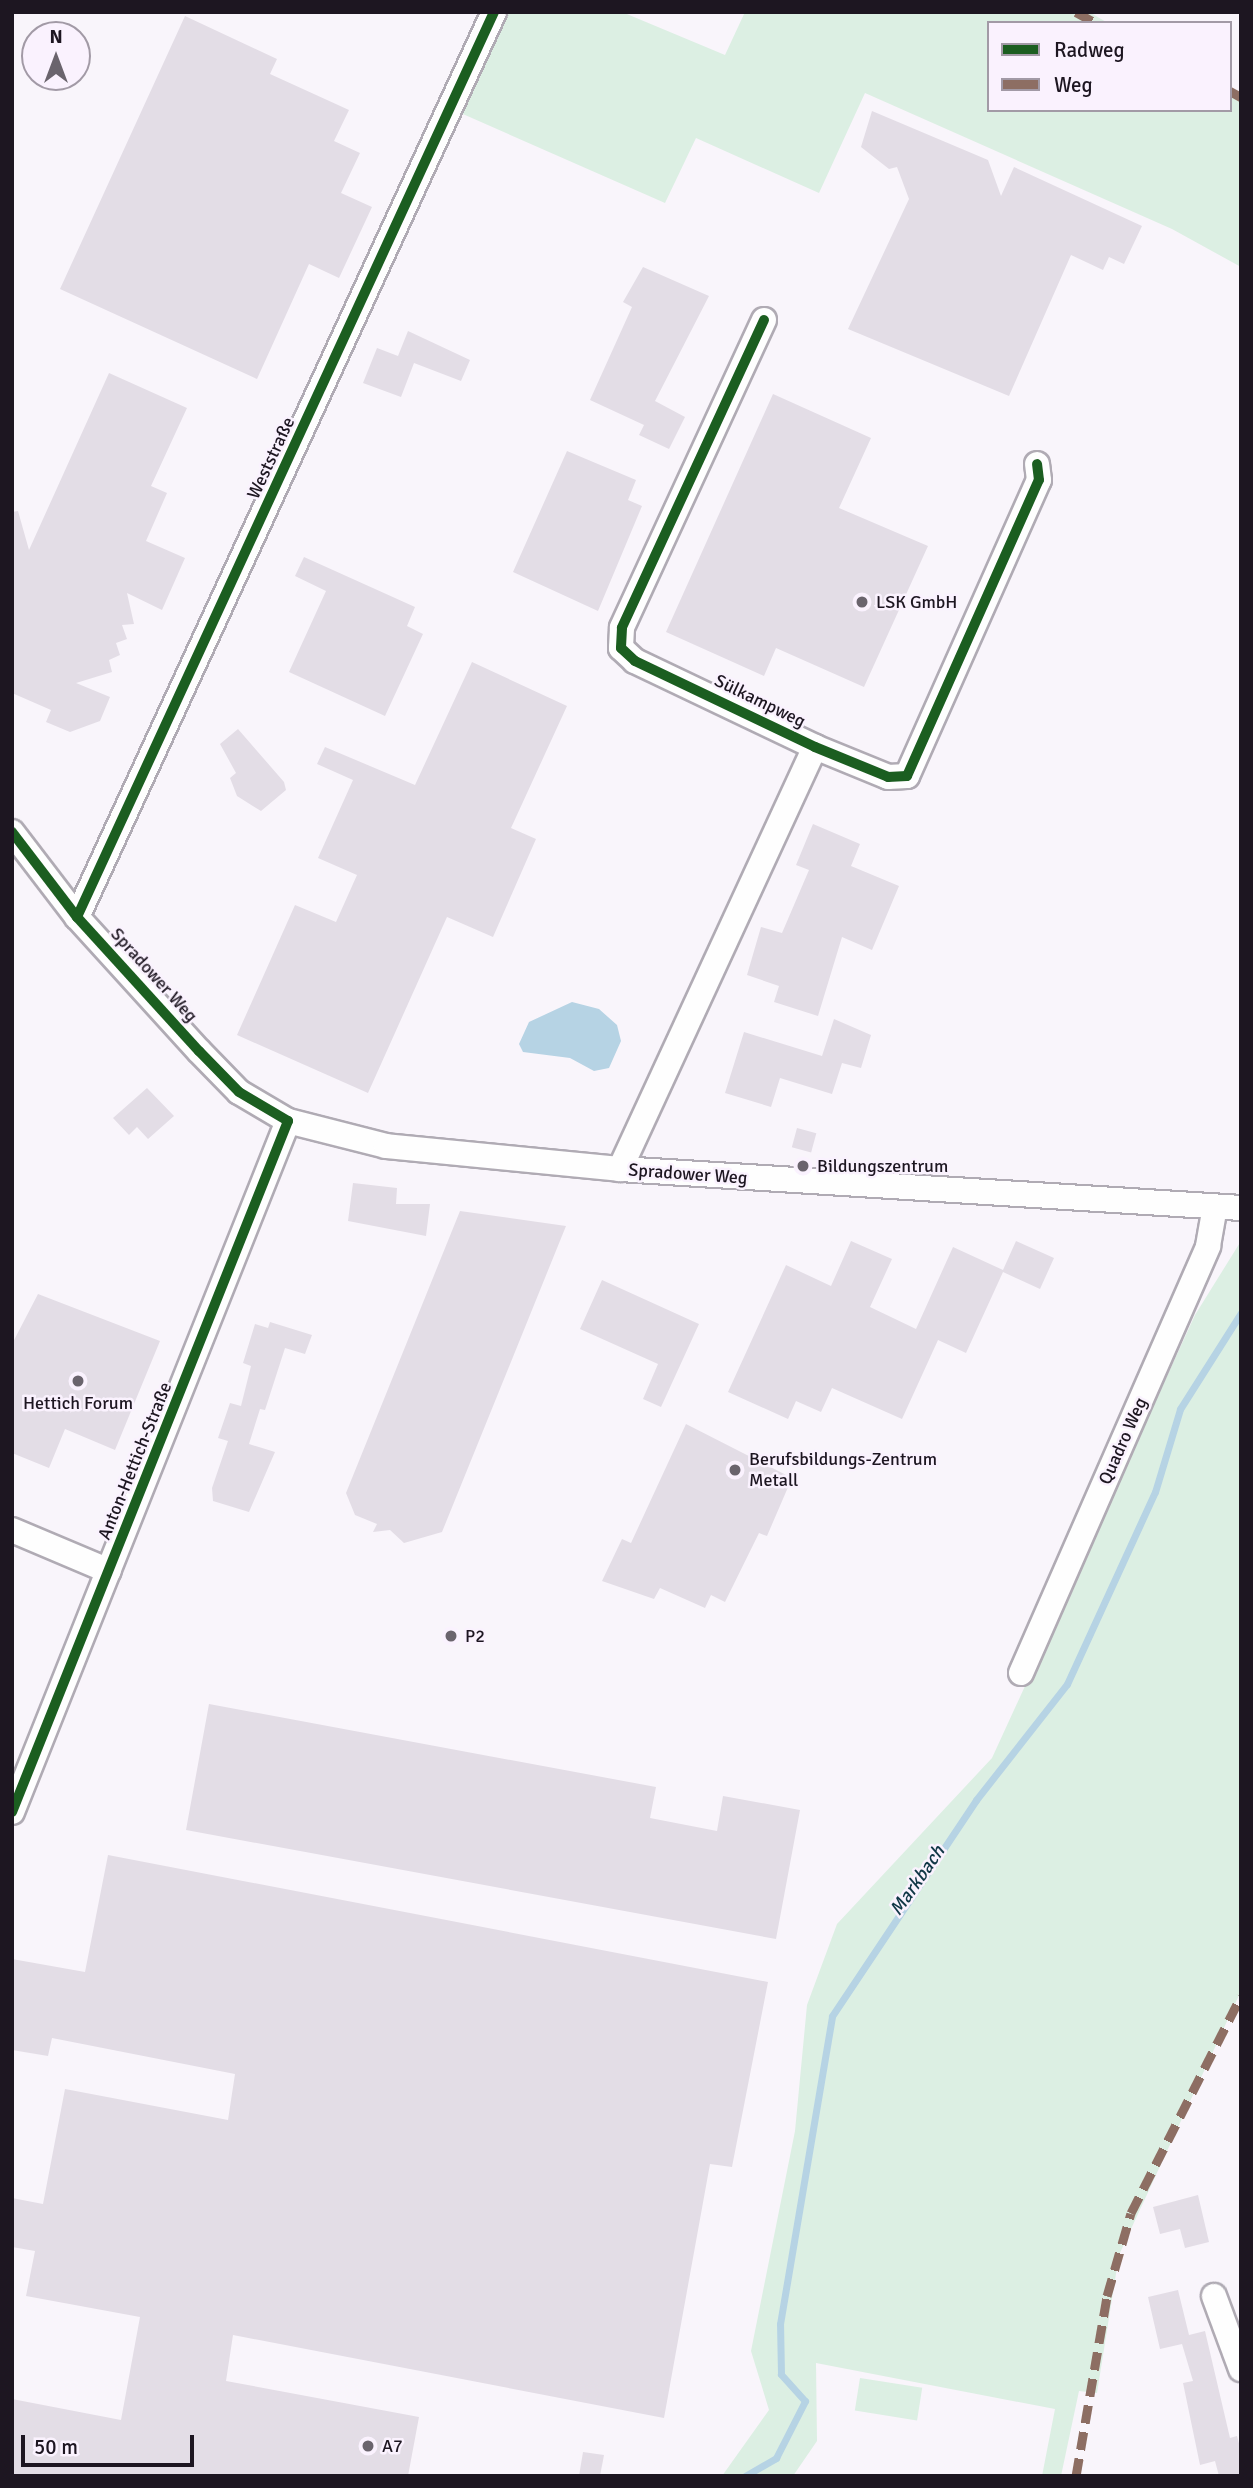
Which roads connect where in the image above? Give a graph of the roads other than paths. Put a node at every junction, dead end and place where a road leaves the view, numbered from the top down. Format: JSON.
{"nodes":[{"id":1,"x":494,"y":12,"type":"edge"},
{"id":2,"x":764,"y":320,"type":"dead end"},
{"id":3,"x":1037,"y":464,"type":"dead end"},
{"id":4,"x":815,"y":747,"type":"junction"},
{"id":5,"x":12,"y":832,"type":"edge"},
{"id":6,"x":77,"y":917,"type":"junction"},
{"id":7,"x":288,"y":1121,"type":"junction"},
{"id":8,"x":620,"y":1170,"type":"junction"},
{"id":9,"x":1215,"y":1207,"type":"junction"},
{"id":10,"x":1241,"y":1208,"type":"edge"},
{"id":11,"x":12,"y":1530,"type":"edge"},
{"id":12,"x":108,"y":1571,"type":"junction"},
{"id":13,"x":1021,"y":1673,"type":"dead end"},
{"id":14,"x":12,"y":1812,"type":"edge"},
{"id":15,"x":1214,"y":2297,"type":"dead end"},
{"id":16,"x":1241,"y":2369,"type":"edge"}],
"edges":[{"from":1,"to":6,"type":"street","name":"Weststraße"},
{"from":2,"to":4,"type":"street","name":"Sülkampweg"},
{"from":3,"to":4,"type":"street","name":"Sülkampweg"},
{"from":4,"to":8,"type":"street","name":"Sülkampweg"},
{"from":5,"to":6,"type":"street","name":"Spradower Weg"},
{"from":6,"to":7,"type":"street","name":"Spradower Weg"},
{"from":7,"to":8,"type":"street","name":"Spradower Weg"},
{"from":7,"to":12,"type":"street","name":"Anton-Hettich-Straße"},
{"from":8,"to":9,"type":"street","name":"Spradower Weg"},
{"from":9,"to":10,"type":"street","name":"Spradower Weg"},
{"from":9,"to":13,"type":"street","name":"Quadro Weg"},
{"from":11,"to":12,"type":"street"},
{"from":12,"to":14,"type":"street","name":"Anton-Hettich-Straße"},
{"from":15,"to":16,"type":"street"}]}
